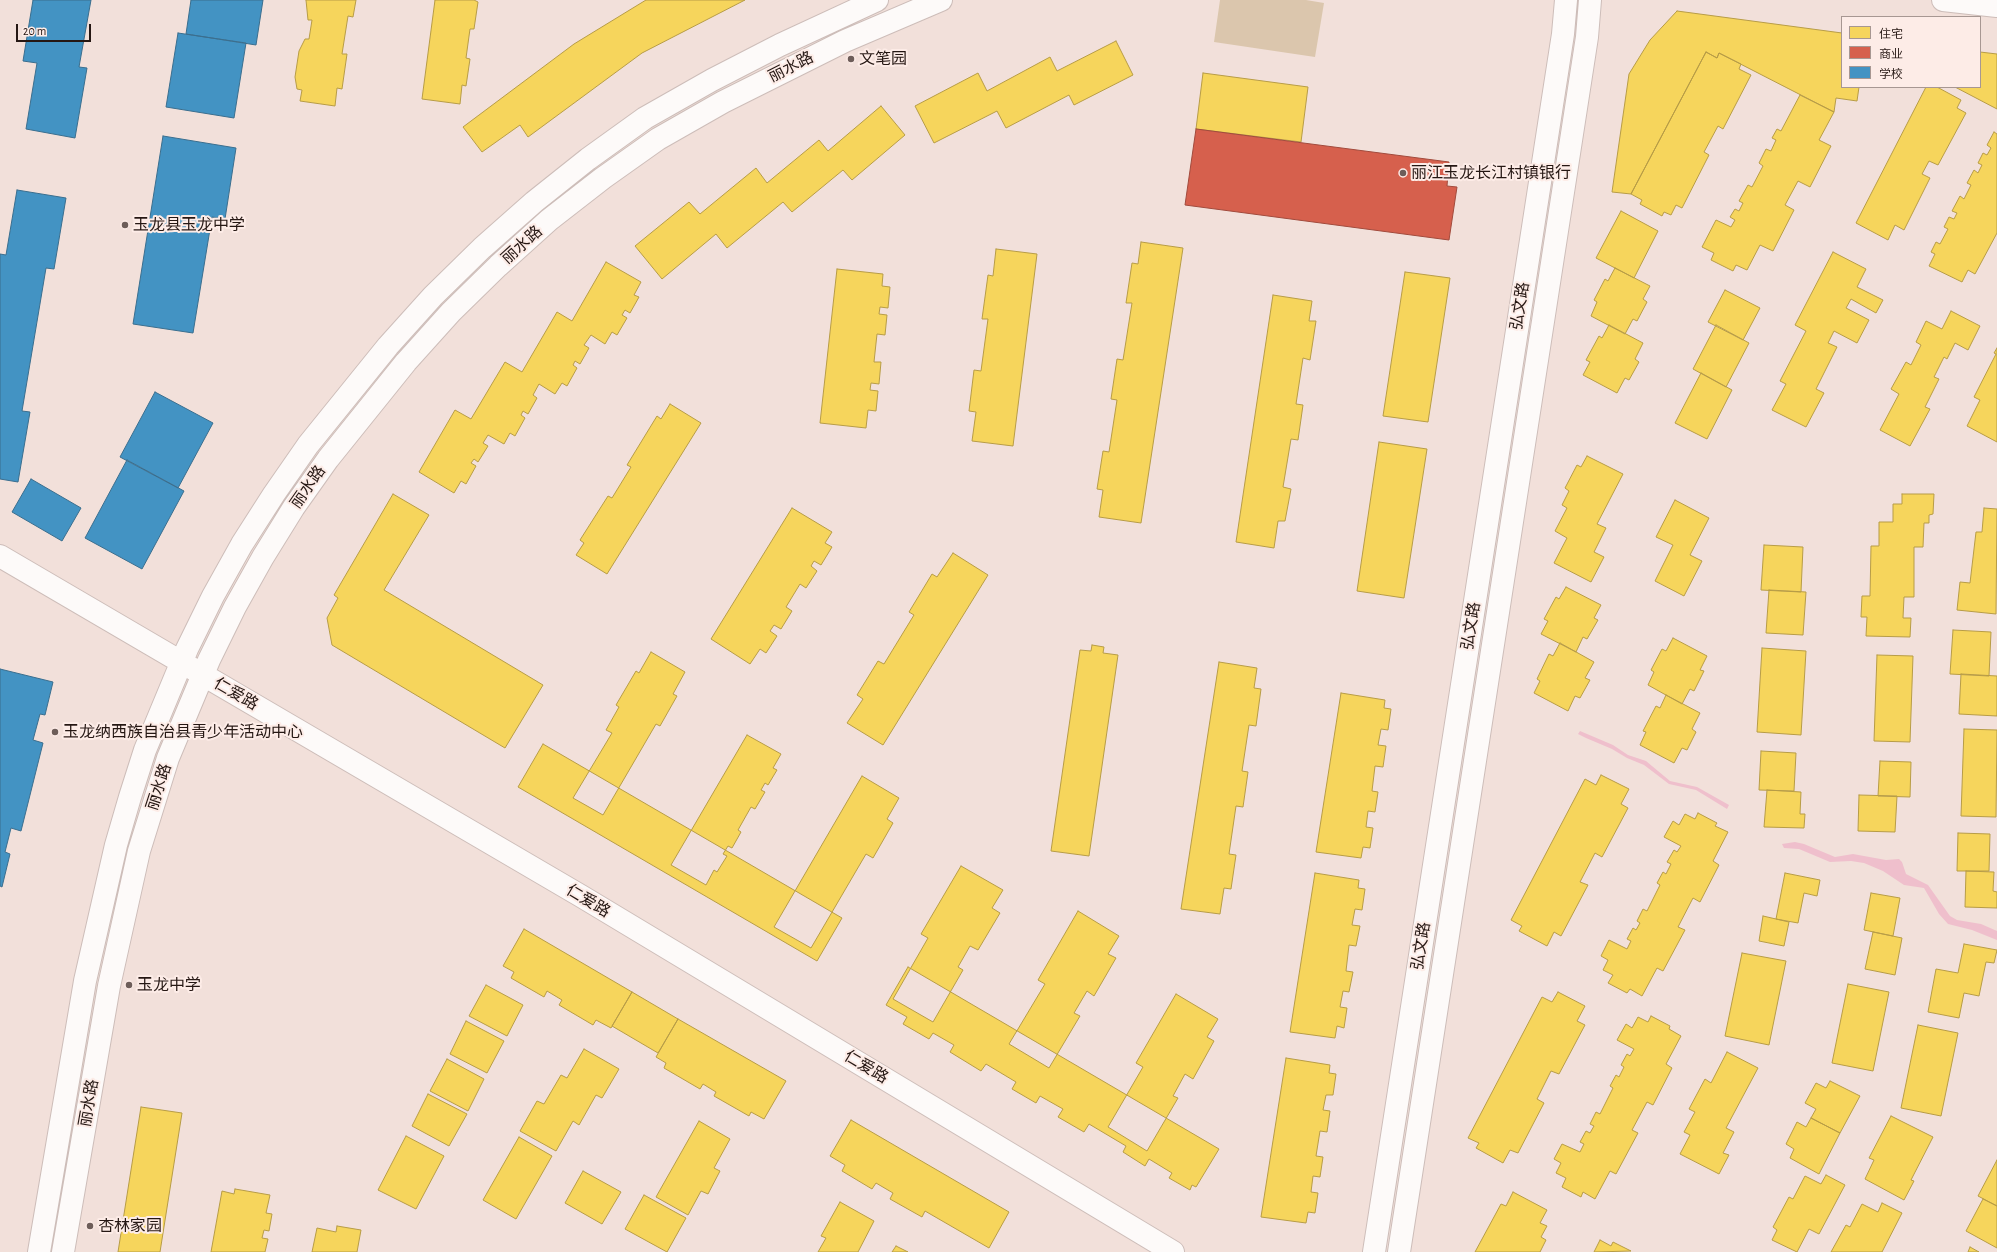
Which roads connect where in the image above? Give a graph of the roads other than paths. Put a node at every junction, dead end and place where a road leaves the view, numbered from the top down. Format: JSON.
{"nodes":[{"id":1,"x":877,"y":0,"type":"edge"},
{"id":2,"x":940,"y":0,"type":"edge"},
{"id":3,"x":1566,"y":0,"type":"edge"},
{"id":4,"x":1590,"y":0,"type":"edge"},
{"id":5,"x":1943,"y":0,"type":"edge"},
{"id":6,"x":1997,"y":6,"type":"edge"},
{"id":7,"x":0,"y":556,"type":"edge"},
{"id":8,"x":181,"y":662,"type":"junction"},
{"id":9,"x":202,"y":674,"type":"junction"},
{"id":10,"x":39,"y":1252,"type":"edge"},
{"id":11,"x":64,"y":1252,"type":"edge"},
{"id":12,"x":1173,"y":1252,"type":"edge"},
{"id":13,"x":1374,"y":1252,"type":"edge"},
{"id":14,"x":1399,"y":1252,"type":"edge"}],
"edges":[{"from":1,"to":8,"type":"street","name":"丽水路"},
{"from":2,"to":9,"type":"street","name":"丽水路"},
{"from":3,"to":13,"type":"street","name":"弘文路"},
{"from":4,"to":14,"type":"street","name":"弘文路"},
{"from":5,"to":6,"type":"street"},
{"from":7,"to":8,"type":"street","name":"仁爱路"},
{"from":8,"to":9,"type":"street","name":"仁爱路"},
{"from":8,"to":10,"type":"street","name":"丽水路"},
{"from":9,"to":11,"type":"street","name":"丽水路"},
{"from":9,"to":12,"type":"street","name":"仁爱路"}]}
